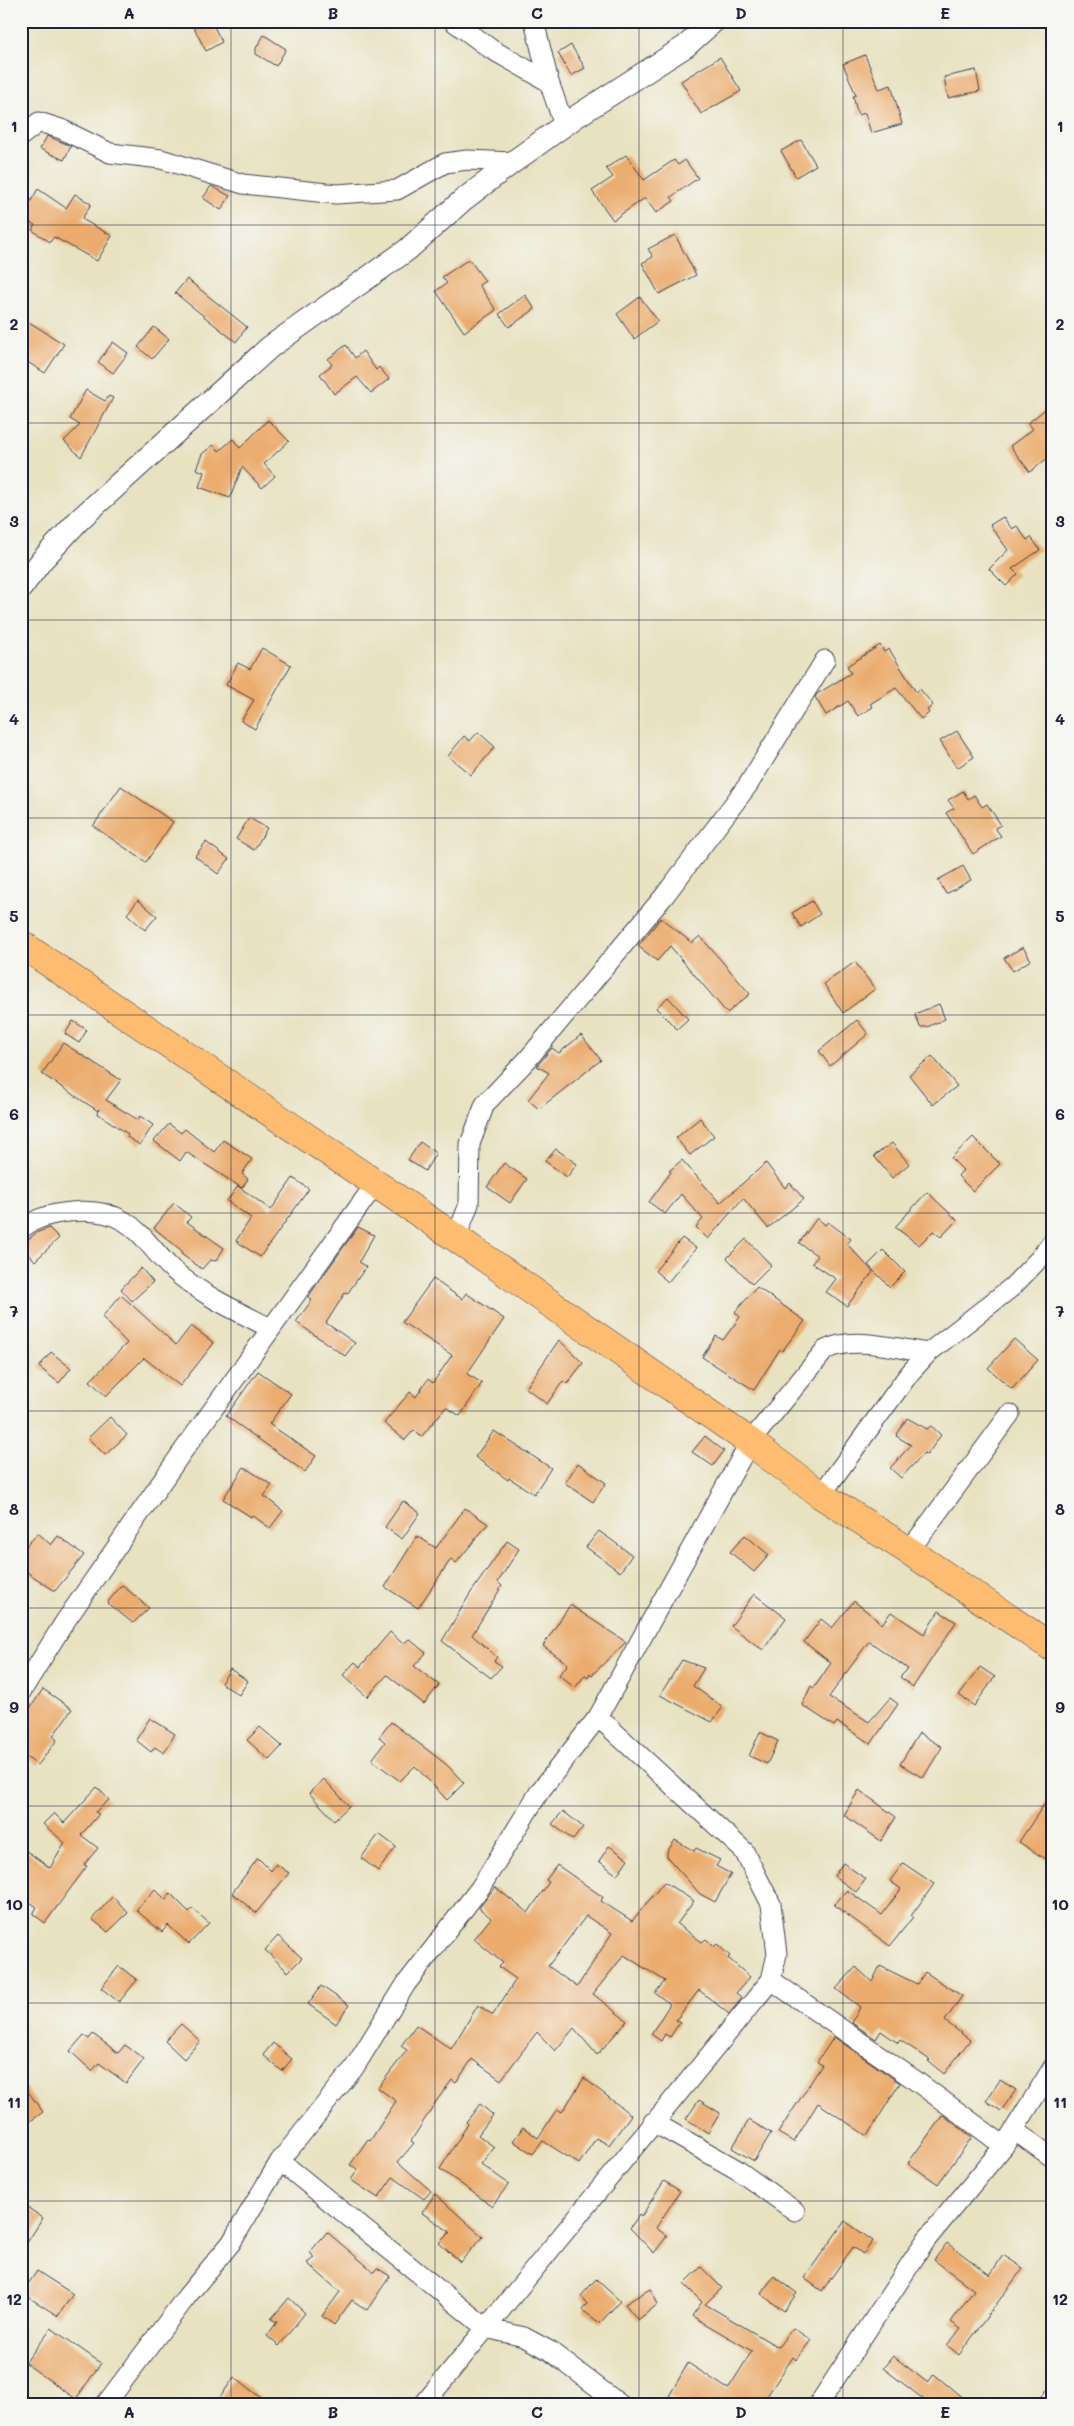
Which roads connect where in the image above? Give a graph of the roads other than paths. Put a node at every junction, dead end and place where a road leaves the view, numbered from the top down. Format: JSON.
{"nodes":[{"id":1,"x":453,"y":21,"type":"edge"},
{"id":2,"x":534,"y":21,"type":"edge"},
{"id":3,"x":714,"y":21,"type":"edge"},
{"id":4,"x":549,"y":82,"type":"junction"},
{"id":5,"x":564,"y":125,"type":"junction"},
{"id":6,"x":21,"y":136,"type":"edge"},
{"id":7,"x":513,"y":162,"type":"junction"},
{"id":8,"x":21,"y":588,"type":"edge"},
{"id":9,"x":825,"y":660,"type":"dead end"},
{"id":10,"x":21,"y":944,"type":"edge"},
{"id":11,"x":376,"y":1183,"type":"junction"},
{"id":12,"x":21,"y":1229,"type":"edge"},
{"id":13,"x":456,"y":1238,"type":"junction"},
{"id":14,"x":1053,"y":1241,"type":"edge"},
{"id":15,"x":270,"y":1328,"type":"junction"},
{"id":16,"x":928,"y":1353,"type":"junction"},
{"id":17,"x":1010,"y":1414,"type":"dead end"},
{"id":18,"x":750,"y":1442,"type":"junction"},
{"id":19,"x":821,"y":1495,"type":"junction"},
{"id":20,"x":909,"y":1551,"type":"junction"},
{"id":21,"x":1053,"y":1648,"type":"edge"},
{"id":22,"x":21,"y":1692,"type":"edge"},
{"id":23,"x":598,"y":1717,"type":"junction"},
{"id":24,"x":771,"y":1980,"type":"junction"},
{"id":25,"x":1053,"y":2067,"type":"edge"},
{"id":26,"x":652,"y":2122,"type":"junction"},
{"id":27,"x":1015,"y":2131,"type":"junction"},
{"id":28,"x":1004,"y":2146,"type":"junction"},
{"id":29,"x":1053,"y":2158,"type":"edge"},
{"id":30,"x":280,"y":2161,"type":"junction"},
{"id":31,"x":795,"y":2211,"type":"dead end"},
{"id":32,"x":486,"y":2328,"type":"junction"},
{"id":33,"x":1053,"y":2398,"type":"edge"},
{"id":34,"x":105,"y":2405,"type":"edge"},
{"id":35,"x":424,"y":2405,"type":"edge"},
{"id":36,"x":621,"y":2405,"type":"edge"},
{"id":37,"x":818,"y":2405,"type":"edge"},
{"id":38,"x":1048,"y":2405,"type":"edge"}],
"edges":[{"from":1,"to":4,"type":"street"},
{"from":2,"to":4,"type":"street"},
{"from":3,"to":5,"type":"street"},
{"from":4,"to":5,"type":"street"},
{"from":5,"to":7,"type":"street"},
{"from":6,"to":7,"type":"street"},
{"from":7,"to":8,"type":"street"},
{"from":9,"to":13,"type":"street"},
{"from":10,"to":11,"type":"main road"},
{"from":11,"to":13,"type":"main road"},
{"from":11,"to":15,"type":"street"},
{"from":12,"to":15,"type":"street"},
{"from":13,"to":18,"type":"main road"},
{"from":14,"to":16,"type":"street"},
{"from":15,"to":22,"type":"street"},
{"from":16,"to":18,"type":"street"},
{"from":16,"to":19,"type":"street"},
{"from":17,"to":20,"type":"street"},
{"from":18,"to":19,"type":"main road"},
{"from":18,"to":23,"type":"street"},
{"from":19,"to":20,"type":"main road"},
{"from":20,"to":21,"type":"main road"},
{"from":23,"to":24,"type":"street"},
{"from":23,"to":30,"type":"street"},
{"from":24,"to":26,"type":"street"},
{"from":24,"to":28,"type":"street"},
{"from":25,"to":27,"type":"street"},
{"from":26,"to":31,"type":"street"},
{"from":26,"to":32,"type":"street"},
{"from":27,"to":28,"type":"street"},
{"from":27,"to":29,"type":"street"},
{"from":28,"to":37,"type":"street"},
{"from":30,"to":32,"type":"street"},
{"from":30,"to":34,"type":"street"},
{"from":32,"to":35,"type":"street"},
{"from":32,"to":36,"type":"street"},
{"from":33,"to":38,"type":"street"}]}
